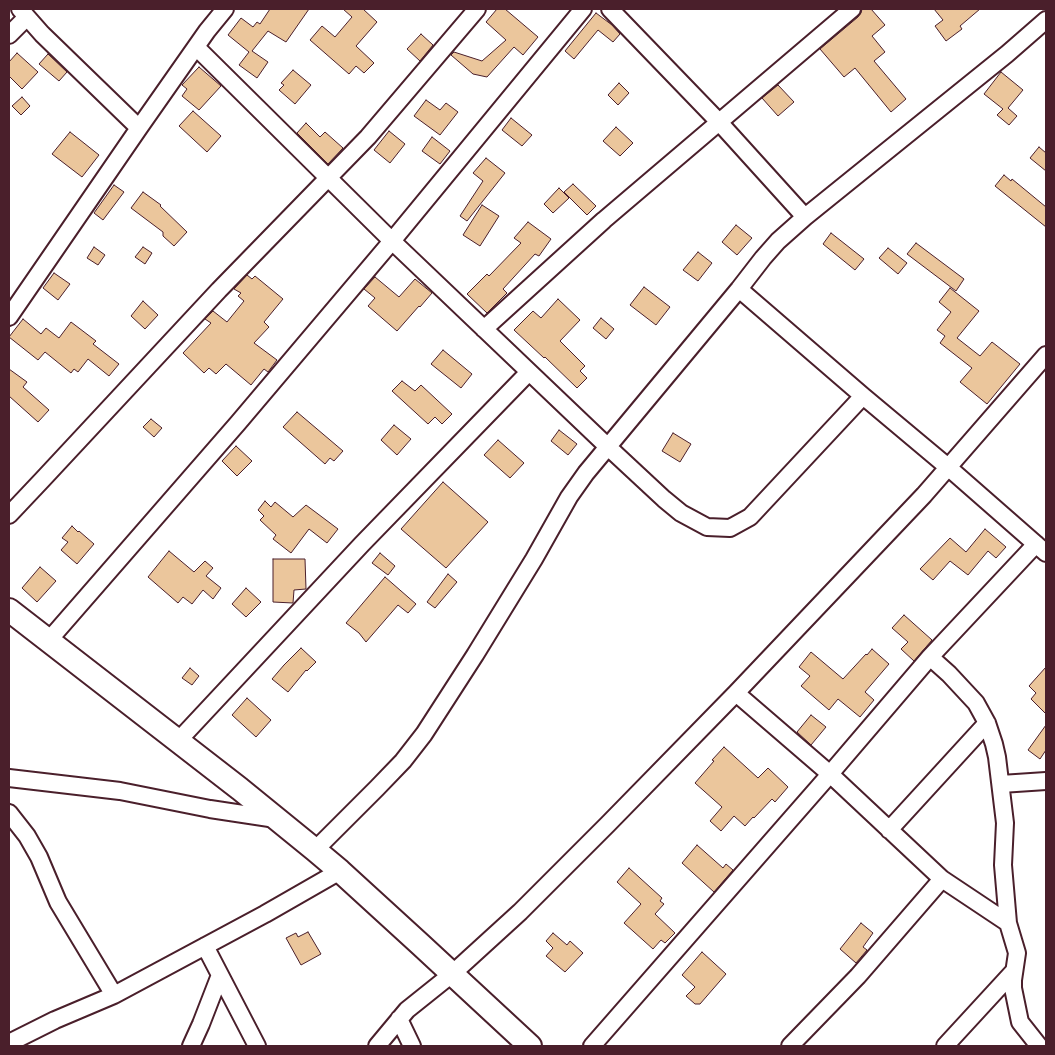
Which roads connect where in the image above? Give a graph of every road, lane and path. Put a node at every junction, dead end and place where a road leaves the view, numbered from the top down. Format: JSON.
{"nodes":[{"id":1,"x":225,"y":9,"type":"edge"},
{"id":2,"x":477,"y":9,"type":"edge"},
{"id":3,"x":583,"y":9,"type":"edge"},
{"id":4,"x":610,"y":9,"type":"edge"},
{"id":5,"x":852,"y":9,"type":"edge"},
{"id":6,"x":23,"y":13,"type":"edge"},
{"id":7,"x":1046,"y":20,"type":"edge"},
{"id":8,"x":9,"y":35,"type":"edge"},
{"id":9,"x":196,"y":47,"type":"junction"},
{"id":10,"x":719,"y":122,"type":"junction"},
{"id":11,"x":139,"y":128,"type":"junction"},
{"id":12,"x":327,"y":178,"type":"junction"},
{"id":13,"x":805,"y":217,"type":"junction"},
{"id":14,"x":392,"y":241,"type":"junction"},
{"id":15,"x":739,"y":288,"type":"junction"},
{"id":16,"x":9,"y":318,"type":"edge"},
{"id":17,"x":484,"y":329,"type":"junction"},
{"id":18,"x":1046,"y":355,"type":"edge"},
{"id":19,"x":529,"y":372,"type":"junction"},
{"id":20,"x":863,"y":396,"type":"junction"},
{"id":21,"x":607,"y":446,"type":"junction"},
{"id":22,"x":949,"y":468,"type":"junction"},
{"id":23,"x":9,"y":515,"type":"edge"},
{"id":24,"x":1041,"y":549,"type":"edge"},
{"id":25,"x":9,"y":610,"type":"edge"},
{"id":26,"x":48,"y":640,"type":"junction"},
{"id":27,"x":930,"y":657,"type":"junction"},
{"id":28,"x":736,"y":693,"type":"junction"},
{"id":29,"x":987,"y":723,"type":"junction"},
{"id":30,"x":178,"y":741,"type":"junction"},
{"id":31,"x":830,"y":774,"type":"junction"},
{"id":32,"x":9,"y":778,"type":"edge"},
{"id":33,"x":1046,"y":781,"type":"edge"},
{"id":34,"x":1001,"y":784,"type":"junction"},
{"id":35,"x":9,"y":813,"type":"edge"},
{"id":36,"x":276,"y":819,"type":"junction"},
{"id":37,"x":889,"y":830,"type":"junction"},
{"id":38,"x":315,"y":850,"type":"junction"},
{"id":39,"x":340,"y":870,"type":"junction"},
{"id":40,"x":942,"y":879,"type":"junction"},
{"id":41,"x":1008,"y":923,"type":"junction"},
{"id":42,"x":205,"y":946,"type":"junction"},
{"id":43,"x":1014,"y":971,"type":"junction"},
{"id":44,"x":452,"y":974,"type":"junction"},
{"id":45,"x":220,"y":975,"type":"junction"},
{"id":46,"x":114,"y":995,"type":"junction"},
{"id":47,"x":399,"y":1020,"type":"junction"},
{"id":48,"x":9,"y":1043,"type":"edge"},
{"id":49,"x":191,"y":1046,"type":"edge"},
{"id":50,"x":257,"y":1046,"type":"edge"},
{"id":51,"x":377,"y":1046,"type":"edge"},
{"id":52,"x":412,"y":1046,"type":"edge"},
{"id":53,"x":530,"y":1046,"type":"edge"},
{"id":54,"x":592,"y":1046,"type":"edge"},
{"id":55,"x":790,"y":1046,"type":"edge"},
{"id":56,"x":945,"y":1046,"type":"edge"},
{"id":57,"x":1039,"y":1046,"type":"edge"}],
"edges":[{"from":1,"to":9,"type":"street"},
{"from":2,"to":12,"type":"street"},
{"from":3,"to":14,"type":"street"},
{"from":4,"to":10,"type":"street"},
{"from":5,"to":10,"type":"street"},
{"from":6,"to":8,"type":"street"},
{"from":6,"to":11,"type":"street"},
{"from":7,"to":13,"type":"street"},
{"from":9,"to":11,"type":"street"},
{"from":9,"to":12,"type":"street"},
{"from":10,"to":13,"type":"street"},
{"from":10,"to":17,"type":"street"},
{"from":11,"to":16,"type":"street"},
{"from":12,"to":14,"type":"street"},
{"from":12,"to":23,"type":"street"},
{"from":13,"to":15,"type":"street"},
{"from":14,"to":17,"type":"street"},
{"from":14,"to":26,"type":"street"},
{"from":15,"to":20,"type":"street"},
{"from":15,"to":21,"type":"street"},
{"from":17,"to":19,"type":"street"},
{"from":18,"to":22,"type":"street"},
{"from":19,"to":21,"type":"street"},
{"from":19,"to":30,"type":"street"},
{"from":20,"to":21,"type":"street"},
{"from":20,"to":22,"type":"street"},
{"from":21,"to":38,"type":"street"},
{"from":22,"to":24,"type":"street"},
{"from":22,"to":28,"type":"street"},
{"from":24,"to":27,"type":"street"},
{"from":25,"to":26,"type":"street"},
{"from":26,"to":30,"type":"street"},
{"from":27,"to":29,"type":"street"},
{"from":27,"to":31,"type":"street"},
{"from":28,"to":31,"type":"street"},
{"from":28,"to":44,"type":"street"},
{"from":29,"to":34,"type":"street"},
{"from":29,"to":37,"type":"street"},
{"from":30,"to":36,"type":"street"},
{"from":31,"to":37,"type":"street"},
{"from":31,"to":54,"type":"street"},
{"from":32,"to":36,"type":"street"},
{"from":33,"to":34,"type":"street"},
{"from":34,"to":41,"type":"street"},
{"from":35,"to":46,"type":"street"},
{"from":36,"to":38,"type":"street"},
{"from":37,"to":40,"type":"street"},
{"from":38,"to":39,"type":"street"},
{"from":39,"to":42,"type":"street"},
{"from":39,"to":44,"type":"street"},
{"from":40,"to":41,"type":"street"},
{"from":40,"to":55,"type":"street"},
{"from":41,"to":43,"type":"street"},
{"from":42,"to":45,"type":"street"},
{"from":42,"to":46,"type":"street"},
{"from":43,"to":56,"type":"street"},
{"from":43,"to":57,"type":"street"},
{"from":44,"to":47,"type":"street"},
{"from":44,"to":53,"type":"street"},
{"from":45,"to":49,"type":"street"},
{"from":45,"to":50,"type":"street"},
{"from":46,"to":48,"type":"street"},
{"from":47,"to":51,"type":"street"},
{"from":47,"to":52,"type":"street"}]}
